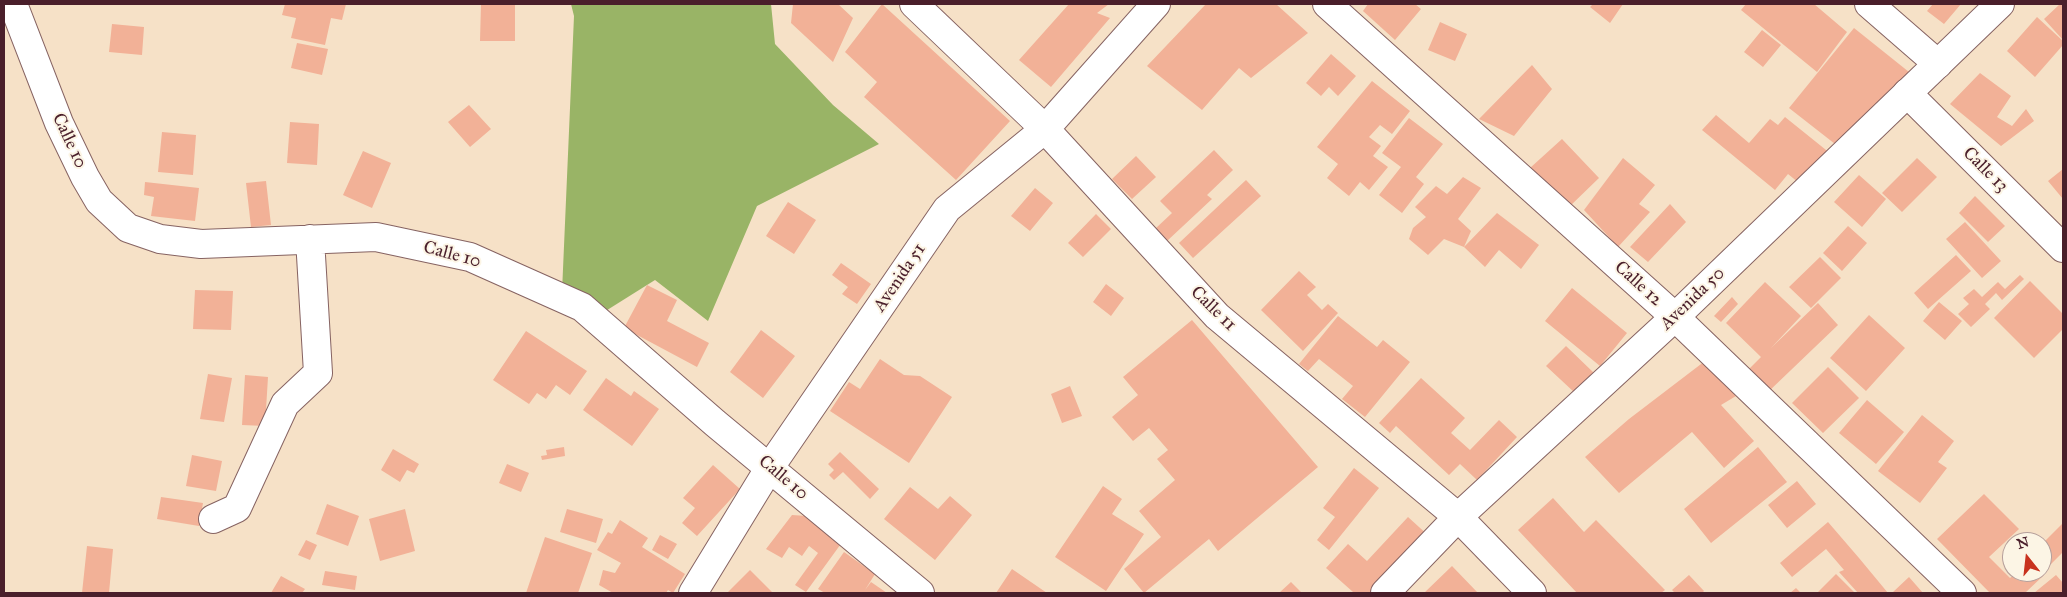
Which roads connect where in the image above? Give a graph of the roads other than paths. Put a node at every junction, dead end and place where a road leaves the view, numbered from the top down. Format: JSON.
{"nodes":[{"id":1,"x":13,"y":4,"type":"edge"},
{"id":2,"x":914,"y":4,"type":"edge"},
{"id":3,"x":1156,"y":4,"type":"edge"},
{"id":4,"x":1327,"y":4,"type":"edge"},
{"id":5,"x":1869,"y":4,"type":"edge"},
{"id":6,"x":2000,"y":4,"type":"edge"},
{"id":7,"x":1938,"y":64,"type":"junction"},
{"id":8,"x":1907,"y":93,"type":"junction"},
{"id":9,"x":1045,"y":129,"type":"junction"},
{"id":10,"x":310,"y":239,"type":"junction"},
{"id":11,"x":2063,"y":248,"type":"edge"},
{"id":12,"x":1675,"y":317,"type":"junction"},
{"id":13,"x":770,"y":467,"type":"junction"},
{"id":14,"x":1458,"y":516,"type":"junction"},
{"id":15,"x":213,"y":519,"type":"dead end"},
{"id":16,"x":693,"y":593,"type":"edge"},
{"id":17,"x":920,"y":593,"type":"edge"},
{"id":18,"x":1385,"y":593,"type":"edge"},
{"id":19,"x":1532,"y":593,"type":"edge"},
{"id":20,"x":1962,"y":593,"type":"edge"}],
"edges":[{"from":1,"to":10,"type":"street","name":"Calle 10"},
{"from":2,"to":9,"type":"street","name":"Calle 11"},
{"from":3,"to":9,"type":"street","name":"Avenida 51"},
{"from":4,"to":12,"type":"street","name":"Calle 12"},
{"from":5,"to":7,"type":"street"},
{"from":6,"to":7,"type":"street","name":"Avenida 50"},
{"from":7,"to":8,"type":"street","name":"Avenida 50"},
{"from":8,"to":11,"type":"street","name":"Calle 13"},
{"from":8,"to":12,"type":"street","name":"Avenida 50"},
{"from":9,"to":13,"type":"street","name":"Avenida 51"},
{"from":9,"to":14,"type":"street","name":"Calle 11"},
{"from":10,"to":13,"type":"street","name":"Calle 10"},
{"from":10,"to":15,"type":"street"},
{"from":12,"to":14,"type":"street","name":"Avenida 50"},
{"from":12,"to":20,"type":"street","name":"Calle 12"},
{"from":13,"to":16,"type":"street","name":"Avenida 51"},
{"from":13,"to":17,"type":"street","name":"Calle 10"},
{"from":14,"to":18,"type":"street","name":"Avenida 50"},
{"from":14,"to":19,"type":"street","name":"Calle 11"}]}
